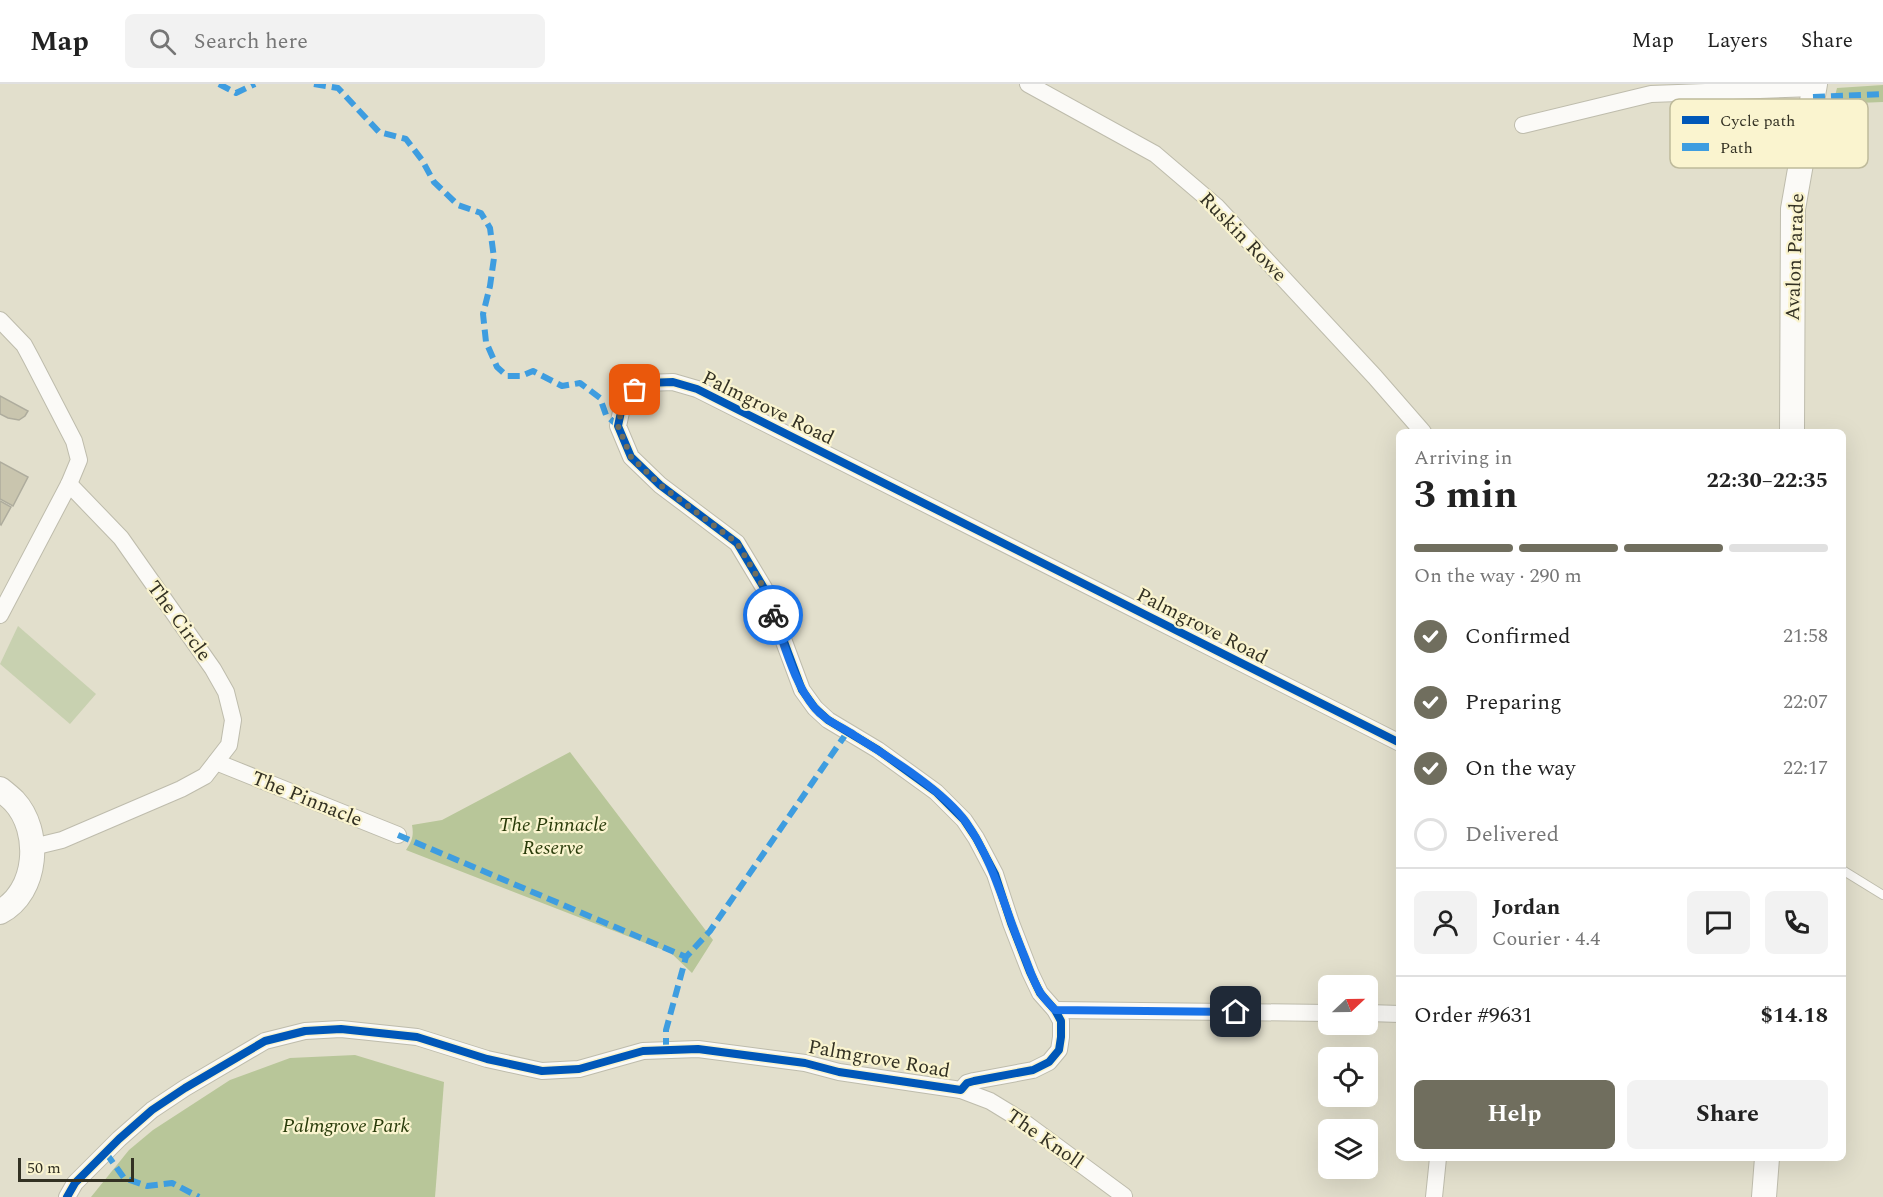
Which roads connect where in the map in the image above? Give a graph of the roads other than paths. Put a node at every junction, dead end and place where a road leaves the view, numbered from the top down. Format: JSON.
{"nodes":[{"id":1,"x":1028,"y":84,"type":"edge"},
{"id":2,"x":1815,"y":86,"type":"edge"},
{"id":3,"x":1523,"y":125,"type":"dead end"},
{"id":4,"x":1800,"y":168,"type":"edge"},
{"id":5,"x":0,"y":320,"type":"edge"},
{"id":6,"x":1420,"y":429,"type":"edge"},
{"id":7,"x":1792,"y":429,"type":"edge"},
{"id":8,"x":69,"y":484,"type":"junction"},
{"id":9,"x":0,"y":615,"type":"edge"},
{"id":10,"x":1396,"y":741,"type":"edge"},
{"id":11,"x":216,"y":762,"type":"junction"},
{"id":12,"x":0,"y":789,"type":"edge"},
{"id":13,"x":398,"y":835,"type":"dead end"},
{"id":14,"x":33,"y":847,"type":"junction"},
{"id":15,"x":1846,"y":872,"type":"edge"},
{"id":16,"x":1883,"y":895,"type":"edge"},
{"id":17,"x":0,"y":912,"type":"edge"},
{"id":18,"x":1055,"y":1010,"type":"junction"},
{"id":19,"x":1318,"y":1013,"type":"edge"},
{"id":20,"x":1378,"y":1013,"type":"edge"},
{"id":21,"x":1396,"y":1014,"type":"edge"},
{"id":22,"x":961,"y":1090,"type":"junction"},
{"id":23,"x":1438,"y":1161,"type":"edge"},
{"id":24,"x":1767,"y":1161,"type":"edge"},
{"id":25,"x":1124,"y":1196,"type":"dead end"},
{"id":26,"x":67,"y":1197,"type":"edge"},
{"id":27,"x":1434,"y":1197,"type":"edge"},
{"id":28,"x":1764,"y":1197,"type":"edge"}],
"edges":[{"from":1,"to":6,"type":"street","name":"Ruskin Rowe"},
{"from":2,"to":3,"type":"street"},
{"from":4,"to":7,"type":"street","name":"Avalon Parade"},
{"from":5,"to":8,"type":"street"},
{"from":8,"to":9,"type":"street"},
{"from":8,"to":11,"type":"street","name":"The Circle"},
{"from":10,"to":18,"type":"street","name":"Palmgrove Road"},
{"from":11,"to":13,"type":"street","name":"The Pinnacle"},
{"from":11,"to":14,"type":"street","name":"The Circle"},
{"from":12,"to":14,"type":"street"},
{"from":14,"to":17,"type":"street"},
{"from":15,"to":16,"type":"lane"},
{"from":18,"to":19,"type":"street"},
{"from":18,"to":22,"type":"street","name":"Palmgrove Road"},
{"from":20,"to":21,"type":"street"},
{"from":22,"to":25,"type":"street","name":"The Knoll"},
{"from":22,"to":26,"type":"street","name":"Palmgrove Road"},
{"from":23,"to":27,"type":"street"},
{"from":24,"to":28,"type":"street"}]}
